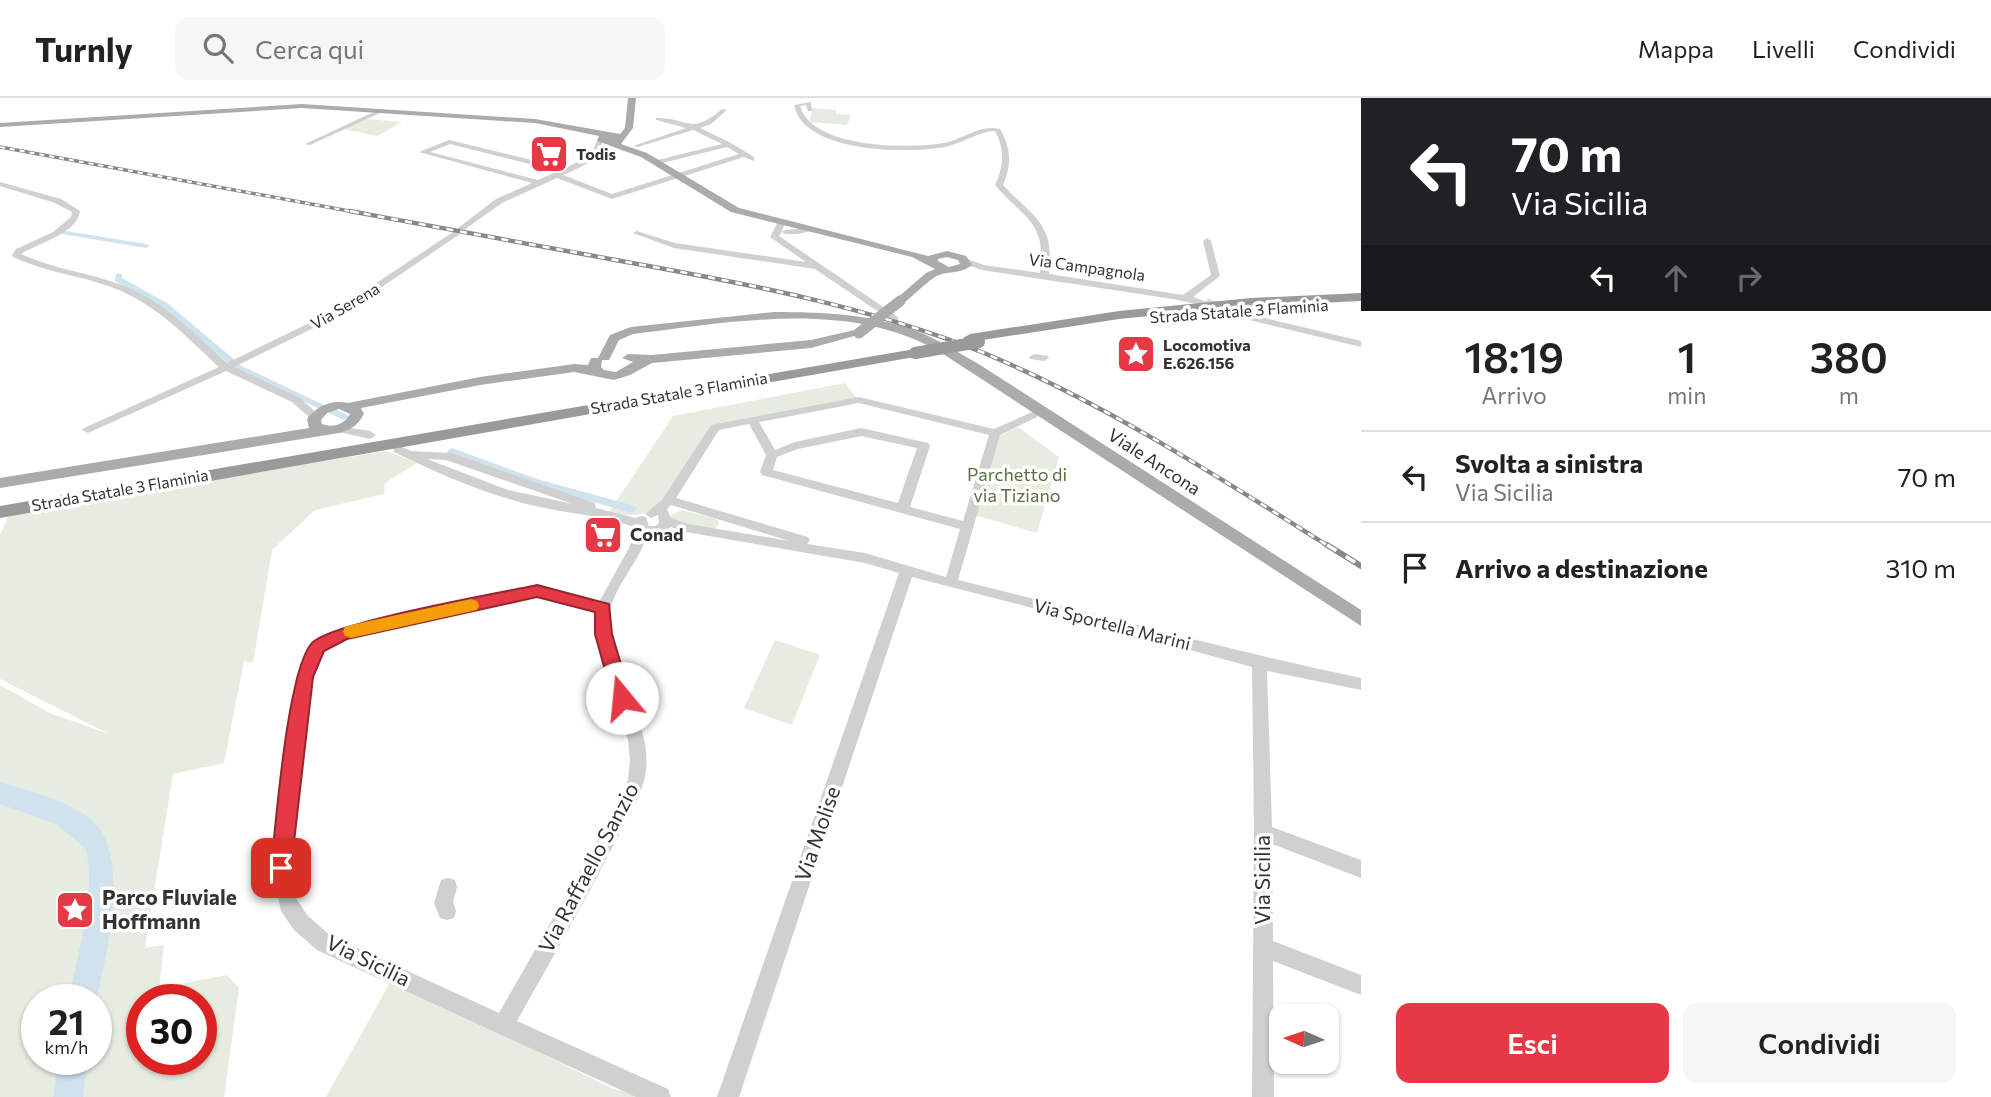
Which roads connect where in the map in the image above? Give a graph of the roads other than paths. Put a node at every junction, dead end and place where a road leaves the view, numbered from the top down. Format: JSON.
{"nodes":[{"id":1,"x":632,"y":98,"type":"edge"},
{"id":2,"x":724,"y":110,"type":"dead end"},
{"id":3,"x":810,"y":110,"type":"dead end"},
{"id":4,"x":380,"y":111,"type":"junction"},
{"id":5,"x":658,"y":119,"type":"dead end"},
{"id":6,"x":0,"y":125,"type":"edge"},
{"id":7,"x":692,"y":126,"type":"junction"},
{"id":8,"x":611,"y":137,"type":"junction"},
{"id":9,"x":308,"y":144,"type":"dead end"},
{"id":10,"x":729,"y":144,"type":"junction"},
{"id":11,"x":636,"y":149,"type":"junction"},
{"id":12,"x":657,"y":163,"type":"junction"},
{"id":13,"x":566,"y":170,"type":"junction"},
{"id":14,"x":557,"y":175,"type":"junction"},
{"id":15,"x":678,"y":176,"type":"junction"},
{"id":16,"x":539,"y":183,"type":"junction"},
{"id":17,"x":0,"y":184,"type":"edge"},
{"id":18,"x":782,"y":232,"type":"junction"},
{"id":19,"x":637,"y":233,"type":"dead end"},
{"id":20,"x":1206,"y":241,"type":"dead end"},
{"id":21,"x":963,"y":265,"type":"junction"},
{"id":22,"x":935,"y":266,"type":"junction"},
{"id":23,"x":819,"y":267,"type":"junction"},
{"id":24,"x":1044,"y":276,"type":"junction"},
{"id":25,"x":1186,"y":298,"type":"junction"},
{"id":26,"x":1361,"y":300,"type":"edge"},
{"id":27,"x":1205,"y":303,"type":"tunnel mouth"},
{"id":28,"x":1236,"y":314,"type":"tunnel mouth"},
{"id":29,"x":895,"y":318,"type":"dead end"},
{"id":30,"x":975,"y":340,"type":"junction"},
{"id":31,"x":1361,"y":344,"type":"edge"},
{"id":32,"x":917,"y":346,"type":"junction"},
{"id":33,"x":602,"y":359,"type":"junction"},
{"id":34,"x":628,"y":360,"type":"junction"},
{"id":35,"x":227,"y":367,"type":"junction"},
{"id":36,"x":315,"y":412,"type":"junction"},
{"id":37,"x":1041,"y":412,"type":"junction"},
{"id":38,"x":354,"y":415,"type":"junction"},
{"id":39,"x":752,"y":419,"type":"junction"},
{"id":40,"x":88,"y":430,"type":"dead end"},
{"id":41,"x":332,"y":430,"type":"junction"},
{"id":42,"x":995,"y":433,"type":"junction"},
{"id":43,"x":260,"y":439,"type":"junction"},
{"id":44,"x":403,"y":452,"type":"dead end"},
{"id":45,"x":772,"y":455,"type":"junction"},
{"id":46,"x":0,"y":483,"type":"edge"},
{"id":47,"x":667,"y":502,"type":"junction"},
{"id":48,"x":4,"y":507,"type":"edge"},
{"id":49,"x":903,"y":508,"type":"junction"},
{"id":50,"x":653,"y":523,"type":"junction"},
{"id":51,"x":966,"y":526,"type":"junction"},
{"id":52,"x":865,"y":558,"type":"junction"},
{"id":53,"x":907,"y":570,"type":"junction"},
{"id":54,"x":952,"y":578,"type":"dead end"},
{"id":55,"x":603,"y":608,"type":"junction"},
{"id":56,"x":1361,"y":620,"type":"edge"},
{"id":57,"x":1259,"y":663,"type":"junction"},
{"id":58,"x":1361,"y":684,"type":"edge"},
{"id":59,"x":1263,"y":832,"type":"junction"},
{"id":60,"x":1361,"y":869,"type":"edge"},
{"id":61,"x":448,"y":887,"type":"dead end"},
{"id":62,"x":447,"y":911,"type":"dead end"},
{"id":63,"x":1262,"y":947,"type":"junction"},
{"id":64,"x":1361,"y":985,"type":"edge"},
{"id":65,"x":504,"y":1025,"type":"junction"},
{"id":66,"x":660,"y":1097,"type":"edge"},
{"id":67,"x":728,"y":1097,"type":"edge"},
{"id":68,"x":1263,"y":1097,"type":"edge"}],
"edges":[{"from":1,"to":8,"type":"main road"},
{"from":2,"to":7,"type":"street"},
{"from":3,"to":24,"type":"street"},
{"from":4,"to":6,"type":"main road"},
{"from":4,"to":8,"type":"main road"},
{"from":4,"to":9,"type":"street"},
{"from":5,"to":7,"type":"street"},
{"from":7,"to":10,"type":"street"},
{"from":7,"to":11,"type":"street"},
{"from":8,"to":11,"type":"main road"},
{"from":8,"to":11,"type":"main road"},
{"from":8,"to":13,"type":"street","name":"Via Serena"},
{"from":10,"to":12,"type":"street"},
{"from":10,"to":15,"type":"street"},
{"from":11,"to":12,"type":"main road"},
{"from":12,"to":15,"type":"main road"},
{"from":13,"to":14,"type":"street","name":"Via Serena"},
{"from":13,"to":16,"type":"street"},
{"from":14,"to":15,"type":"street"},
{"from":14,"to":16,"type":"street","name":"Via Serena"},
{"from":15,"to":18,"type":"main road","name":"Via Campagnola"},
{"from":16,"to":35,"type":"street","name":"Via Serena"},
{"from":17,"to":35,"type":"street"},
{"from":18,"to":22,"type":"main road","name":"Via Campagnola"},
{"from":18,"to":23,"type":"street"},
{"from":19,"to":23,"type":"street"},
{"from":20,"to":25,"type":"street"},
{"from":21,"to":22,"type":"main road","name":"Via Campagnola"},
{"from":21,"to":22,"type":"main road","name":"Via Campagnola"},
{"from":21,"to":24,"type":"street","name":"Via Campagnola"},
{"from":22,"to":34,"type":"main road","bridge":true},
{"from":23,"to":29,"type":"street"},
{"from":24,"to":25,"type":"street","name":"Via Campagnola"},
{"from":25,"to":27,"type":"street","name":"Via Campagnola"},
{"from":26,"to":30,"type":"highway","name":"Strada Statale 3 Flaminia"},
{"from":26,"to":30,"type":"highway","name":"Strada Statale 3 Flaminia"},
{"from":28,"to":31,"type":"street"},
{"from":30,"to":32,"type":"highway","name":"Strada Statale 3 Flaminia","bridge":true},
{"from":32,"to":33,"type":"main road","name":"Viale Ancona"},
{"from":32,"to":37,"type":"main road","name":"Viale Ancona"},
{"from":32,"to":48,"type":"highway","name":"Strada Statale 3 Flaminia"},
{"from":33,"to":34,"type":"main road"},
{"from":33,"to":34,"type":"main road"},
{"from":33,"to":38,"type":"main road"},
{"from":35,"to":36,"type":"street"},
{"from":35,"to":40,"type":"street","name":"Via Serena"},
{"from":36,"to":38,"type":"main road"},
{"from":36,"to":41,"type":"main road"},
{"from":36,"to":43,"type":"main road"},
{"from":37,"to":42,"type":"street"},
{"from":37,"to":56,"type":"main road","name":"Viale Ancona"},
{"from":38,"to":41,"type":"main road"},
{"from":38,"to":41,"type":"street"},
{"from":39,"to":42,"type":"street"},
{"from":39,"to":45,"type":"street"},
{"from":39,"to":47,"type":"street"},
{"from":41,"to":43,"type":"main road"},
{"from":42,"to":51,"type":"street"},
{"from":43,"to":46,"type":"main road"},
{"from":44,"to":50,"type":"street","name":"Via Sportella Marini"},
{"from":45,"to":49,"type":"street"},
{"from":45,"to":49,"type":"street"},
{"from":47,"to":50,"type":"street"},
{"from":47,"to":52,"type":"street","name":"Via Sportella Marini"},
{"from":49,"to":51,"type":"street"},
{"from":50,"to":52,"type":"street","name":"Via Sportella Marini"},
{"from":50,"to":55,"type":"street"},
{"from":51,"to":54,"type":"street"},
{"from":52,"to":53,"type":"street","name":"Via Sportella Marini"},
{"from":53,"to":57,"type":"street","name":"Via Sportella Marini"},
{"from":53,"to":67,"type":"street","name":"Via Molise"},
{"from":55,"to":65,"type":"street","name":"Via Raffaello Sanzio"},
{"from":55,"to":65,"type":"street","name":"Via Sicilia"},
{"from":57,"to":58,"type":"street","name":"Via Sportella Marini"},
{"from":57,"to":59,"type":"street","name":"Via Sicilia"},
{"from":59,"to":60,"type":"street"},
{"from":59,"to":63,"type":"street","name":"Via Sicilia"},
{"from":61,"to":62,"type":"street"},
{"from":63,"to":64,"type":"street"},
{"from":63,"to":68,"type":"street","name":"Via Sicilia"},
{"from":65,"to":66,"type":"street","name":"Via Sicilia"}]}
